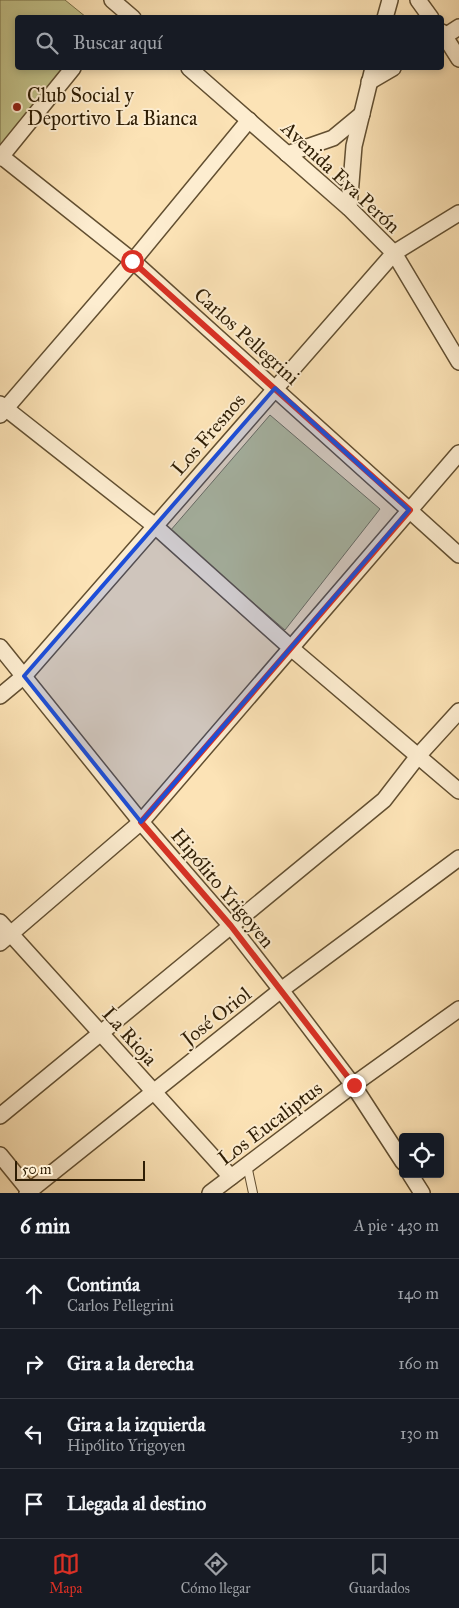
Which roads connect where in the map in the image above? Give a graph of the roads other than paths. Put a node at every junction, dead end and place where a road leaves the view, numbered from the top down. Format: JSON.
{"nodes":[{"id":1,"x":390,"y":0,"type":"edge"},
{"id":2,"x":418,"y":0,"type":"edge"},
{"id":3,"x":386,"y":15,"type":"edge"},
{"id":4,"x":429,"y":15,"type":"edge"},
{"id":5,"x":459,"y":27,"type":"edge"},
{"id":6,"x":444,"y":34,"type":"edge"},
{"id":7,"x":444,"y":38,"type":"edge"},
{"id":8,"x":459,"y":59,"type":"edge"},
{"id":9,"x":71,"y":70,"type":"edge"},
{"id":10,"x":191,"y":70,"type":"edge"},
{"id":11,"x":387,"y":70,"type":"edge"},
{"id":12,"x":371,"y":75,"type":"edge"},
{"id":13,"x":362,"y":114,"type":"junction"},
{"id":14,"x":249,"y":120,"type":"junction"},
{"id":15,"x":288,"y":154,"type":"junction"},
{"id":16,"x":1,"y":157,"type":"edge"},
{"id":17,"x":349,"y":208,"type":"junction"},
{"id":18,"x":459,"y":213,"type":"edge"},
{"id":19,"x":394,"y":253,"type":"junction"},
{"id":20,"x":132,"y":261,"type":"junction"},
{"id":21,"x":459,"y":362,"type":"edge"},
{"id":22,"x":275,"y":388,"type":"junction"},
{"id":23,"x":2,"y":409,"type":"edge"},
{"id":24,"x":459,"y":453,"type":"edge"},
{"id":25,"x":410,"y":510,"type":"junction"},
{"id":26,"x":155,"y":526,"type":"junction"},
{"id":27,"x":459,"y":555,"type":"edge"},
{"id":28,"x":0,"y":647,"type":"edge"},
{"id":29,"x":291,"y":648,"type":"junction"},
{"id":30,"x":24,"y":676,"type":"junction"},
{"id":31,"x":0,"y":696,"type":"edge"},
{"id":32,"x":459,"y":711,"type":"edge"},
{"id":33,"x":418,"y":756,"type":"junction"},
{"id":34,"x":459,"y":790,"type":"edge"},
{"id":35,"x":141,"y":822,"type":"junction"},
{"id":36,"x":459,"y":858,"type":"edge"},
{"id":37,"x":0,"y":922,"type":"edge"},
{"id":38,"x":231,"y":926,"type":"junction"},
{"id":39,"x":5,"y":938,"type":"edge"},
{"id":40,"x":281,"y":990,"type":"junction"},
{"id":41,"x":459,"y":1009,"type":"edge"},
{"id":42,"x":100,"y":1033,"type":"junction"},
{"id":43,"x":354,"y":1085,"type":"junction"},
{"id":44,"x":152,"y":1091,"type":"junction"},
{"id":45,"x":0,"y":1116,"type":"edge"},
{"id":46,"x":0,"y":1155,"type":"edge"},
{"id":47,"x":399,"y":1156,"type":"edge"},
{"id":48,"x":247,"y":1165,"type":"junction"},
{"id":49,"x":231,"y":1177,"type":"junction"},
{"id":50,"x":413,"y":1178,"type":"edge"},
{"id":51,"x":29,"y":1192,"type":"edge"},
{"id":52,"x":210,"y":1193,"type":"edge"},
{"id":53,"x":254,"y":1193,"type":"edge"},
{"id":54,"x":422,"y":1193,"type":"edge"}],
"edges":[{"from":1,"to":3,"type":"street"},
{"from":2,"to":4,"type":"street"},
{"from":5,"to":6,"type":"street"},
{"from":7,"to":8,"type":"street"},
{"from":9,"to":16,"type":"street"},
{"from":10,"to":14,"type":"street","name":"Avenida Eva Perón"},
{"from":11,"to":12,"type":"street"},
{"from":12,"to":13,"type":"street"},
{"from":13,"to":15,"type":"street"},
{"from":13,"to":17,"type":"street"},
{"from":14,"to":15,"type":"street","name":"Avenida Eva Perón"},
{"from":14,"to":20,"type":"street"},
{"from":15,"to":17,"type":"street","name":"Avenida Eva Perón"},
{"from":16,"to":20,"type":"street","name":"Carlos Pellegrini"},
{"from":17,"to":19,"type":"street","name":"Avenida Eva Perón"},
{"from":18,"to":19,"type":"street","name":"Los Fresnos"},
{"from":19,"to":21,"type":"street","name":"Avenida Eva Perón"},
{"from":19,"to":22,"type":"street","name":"Los Fresnos"},
{"from":20,"to":22,"type":"street","name":"Carlos Pellegrini"},
{"from":20,"to":23,"type":"street"},
{"from":22,"to":25,"type":"street","name":"Carlos Pellegrini"},
{"from":22,"to":26,"type":"street","name":"Los Fresnos"},
{"from":23,"to":26,"type":"street"},
{"from":24,"to":25,"type":"street"},
{"from":25,"to":27,"type":"street","name":"Carlos Pellegrini"},
{"from":25,"to":29,"type":"street"},
{"from":26,"to":29,"type":"street"},
{"from":26,"to":30,"type":"street","name":"Los Fresnos"},
{"from":28,"to":30,"type":"street","name":"Hipólito Yrigoyen"},
{"from":29,"to":33,"type":"street"},
{"from":29,"to":35,"type":"street"},
{"from":30,"to":31,"type":"street","name":"Los Fresnos"},
{"from":30,"to":35,"type":"street","name":"Hipólito Yrigoyen"},
{"from":32,"to":33,"type":"street"},
{"from":33,"to":34,"type":"street"},
{"from":33,"to":38,"type":"street"},
{"from":35,"to":38,"type":"street","name":"Hipólito Yrigoyen"},
{"from":35,"to":39,"type":"street"},
{"from":36,"to":40,"type":"street","name":"José Oriol"},
{"from":37,"to":39,"type":"street","name":"La Rioja"},
{"from":38,"to":40,"type":"street","name":"Hipólito Yrigoyen"},
{"from":38,"to":42,"type":"street"},
{"from":39,"to":42,"type":"street","name":"La Rioja"},
{"from":40,"to":43,"type":"street","name":"Hipólito Yrigoyen"},
{"from":40,"to":44,"type":"street","name":"José Oriol"},
{"from":41,"to":43,"type":"street","name":"Los Eucaliptus"},
{"from":42,"to":44,"type":"street","name":"La Rioja"},
{"from":42,"to":45,"type":"street"},
{"from":43,"to":47,"type":"street","name":"Hipólito Yrigoyen"},
{"from":43,"to":48,"type":"street","name":"Los Eucaliptus"},
{"from":44,"to":49,"type":"street","name":"La Rioja"},
{"from":44,"to":51,"type":"street","name":"José Oriol"},
{"from":46,"to":51,"type":"street"},
{"from":48,"to":49,"type":"street","name":"Los Eucaliptus"},
{"from":48,"to":53,"type":"lane"},
{"from":49,"to":52,"type":"street","name":"Los Eucaliptus"},
{"from":50,"to":54,"type":"street"}]}
